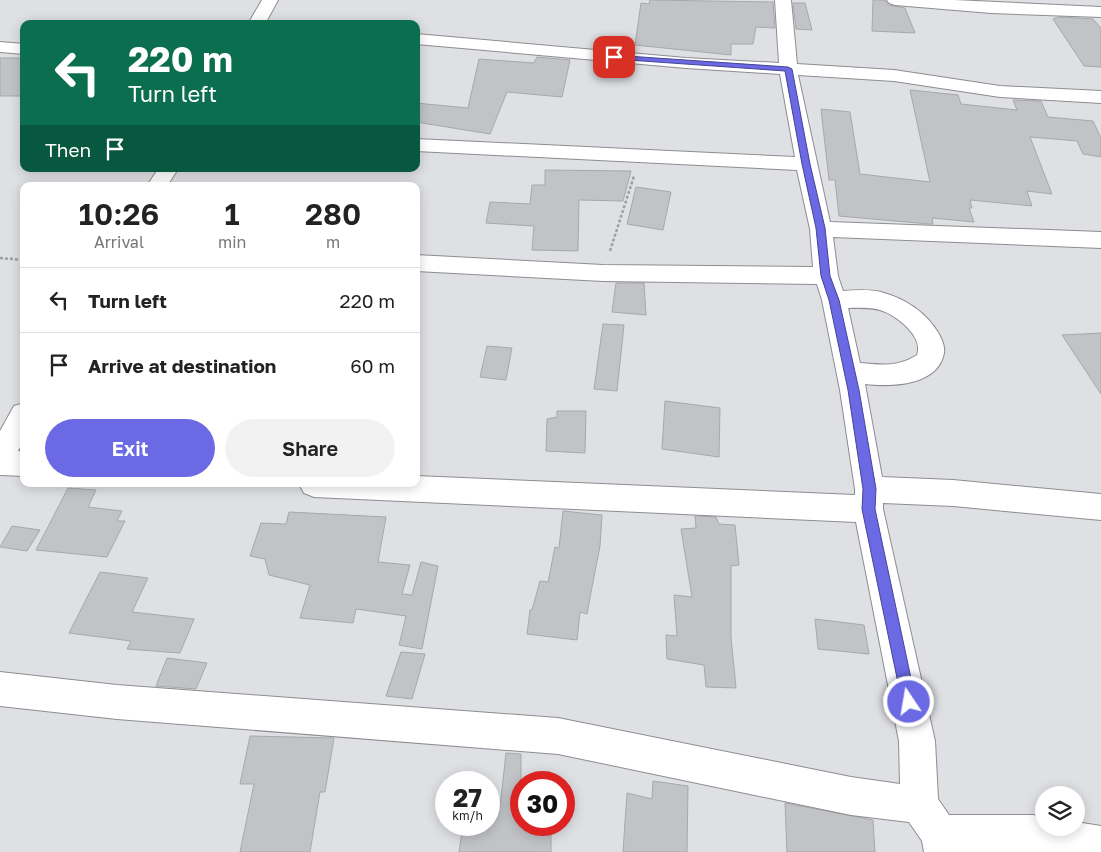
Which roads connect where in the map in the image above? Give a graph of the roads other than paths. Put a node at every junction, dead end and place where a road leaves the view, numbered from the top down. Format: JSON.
{"nodes":[{"id":1,"x":270,"y":0,"type":"edge"},
{"id":2,"x":783,"y":0,"type":"edge"},
{"id":3,"x":895,"y":0,"type":"edge"},
{"id":4,"x":1101,"y":12,"type":"edge"},
{"id":5,"x":258,"y":20,"type":"edge"},
{"id":6,"x":420,"y":39,"type":"edge"},
{"id":7,"x":0,"y":47,"type":"edge"},
{"id":8,"x":20,"y":49,"type":"edge"},
{"id":9,"x":788,"y":69,"type":"junction"},
{"id":10,"x":1101,"y":97,"type":"edge"},
{"id":11,"x":420,"y":146,"type":"edge"},
{"id":12,"x":806,"y":164,"type":"junction"},
{"id":13,"x":821,"y":228,"type":"junction"},
{"id":14,"x":1101,"y":240,"type":"edge"},
{"id":15,"x":420,"y":262,"type":"edge"},
{"id":16,"x":830,"y":288,"type":"junction"},
{"id":17,"x":849,"y":372,"type":"junction"},
{"id":18,"x":20,"y":421,"type":"edge"},
{"id":19,"x":0,"y":456,"type":"edge"},
{"id":20,"x":0,"y":463,"type":"edge"},
{"id":21,"x":20,"y":464,"type":"edge"},
{"id":22,"x":420,"y":487,"type":"edge"},
{"id":23,"x":869,"y":499,"type":"junction"},
{"id":24,"x":1101,"y":507,"type":"edge"},
{"id":25,"x":0,"y":689,"type":"edge"},
{"id":26,"x":934,"y":830,"type":"edge"},
{"id":27,"x":1101,"y":845,"type":"edge"}],
"edges":[{"from":1,"to":5,"type":"street"},
{"from":2,"to":9,"type":"street"},
{"from":3,"to":4,"type":"street"},
{"from":6,"to":9,"type":"street"},
{"from":7,"to":8,"type":"street"},
{"from":9,"to":10,"type":"street"},
{"from":9,"to":12,"type":"street"},
{"from":11,"to":12,"type":"street"},
{"from":12,"to":13,"type":"street"},
{"from":13,"to":14,"type":"street"},
{"from":13,"to":16,"type":"street"},
{"from":15,"to":16,"type":"street"},
{"from":16,"to":17,"type":"street"},
{"from":16,"to":17,"type":"street"},
{"from":17,"to":23,"type":"street"},
{"from":18,"to":19,"type":"street"},
{"from":20,"to":21,"type":"street"},
{"from":22,"to":23,"type":"street"},
{"from":23,"to":24,"type":"street"},
{"from":23,"to":26,"type":"street"},
{"from":25,"to":26,"type":"street"},
{"from":26,"to":27,"type":"street"}]}
